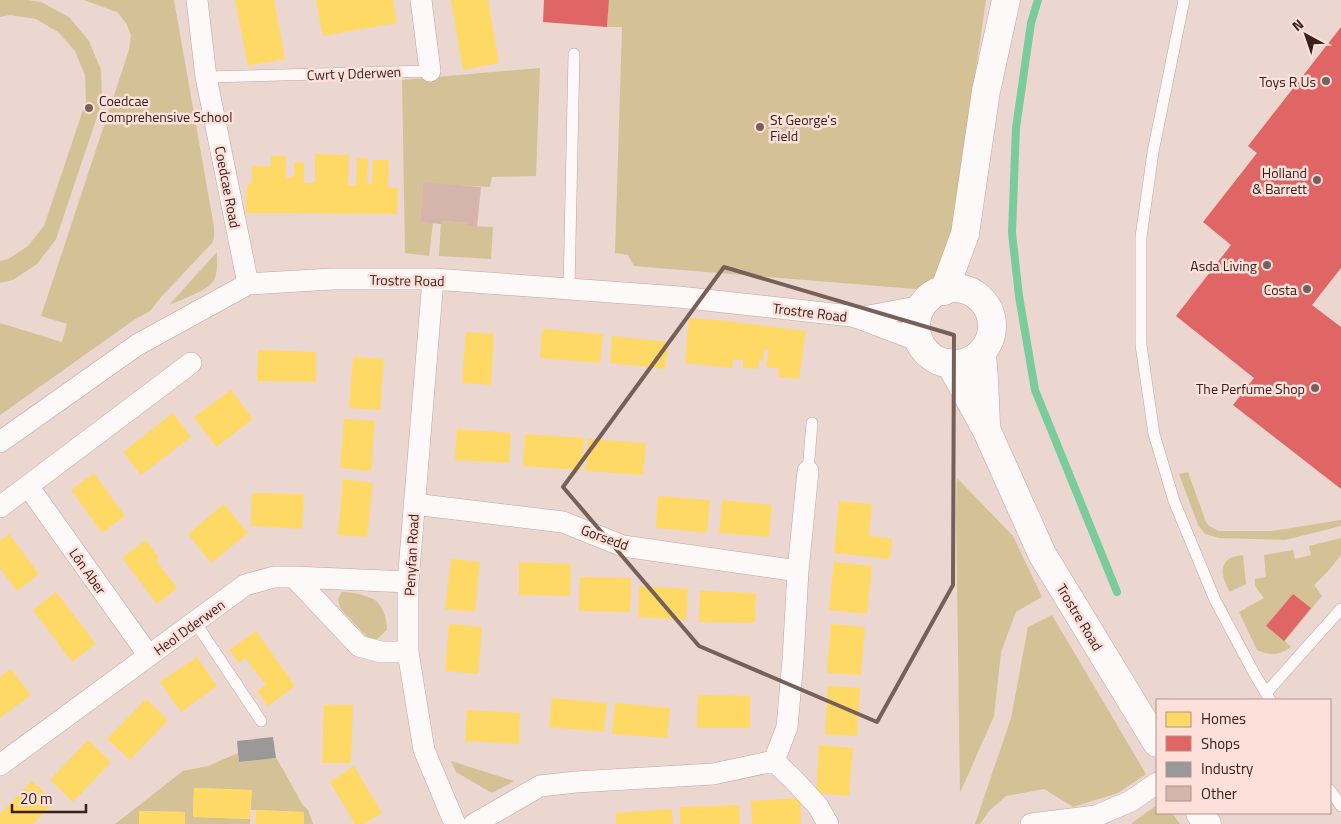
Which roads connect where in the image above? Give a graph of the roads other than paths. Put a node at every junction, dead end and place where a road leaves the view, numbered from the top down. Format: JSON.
{"nodes":[{"id":1,"x":197,"y":0,"type":"edge"},
{"id":2,"x":421,"y":0,"type":"edge"},
{"id":3,"x":1006,"y":0,"type":"edge"},
{"id":4,"x":1184,"y":0,"type":"edge"},
{"id":5,"x":574,"y":54,"type":"dead end"},
{"id":6,"x":430,"y":71,"type":"joint"},
{"id":7,"x":206,"y":77,"type":"junction"},
{"id":8,"x":965,"y":234,"type":"junction"},
{"id":9,"x":433,"y":279,"type":"junction"},
{"id":10,"x":248,"y":284,"type":"junction"},
{"id":11,"x":569,"y":289,"type":"junction"},
{"id":12,"x":944,"y":291,"type":"junction"},
{"id":13,"x":976,"y":296,"type":"junction"},
{"id":14,"x":922,"y":306,"type":"junction"},
{"id":15,"x":858,"y":318,"type":"junction"},
{"id":16,"x":919,"y":341,"type":"junction"},
{"id":17,"x":982,"y":353,"type":"junction"},
{"id":18,"x":191,"y":363,"type":"dead end"},
{"id":19,"x":950,"y":363,"type":"junction"},
{"id":20,"x":812,"y":423,"type":"dead end"},
{"id":21,"x":986,"y":431,"type":"junction"},
{"id":22,"x":0,"y":442,"type":"edge"},
{"id":23,"x":808,"y":471,"type":"joint"},
{"id":24,"x":28,"y":486,"type":"junction"},
{"id":25,"x":414,"y":504,"type":"junction"},
{"id":26,"x":0,"y":507,"type":"edge"},
{"id":27,"x":798,"y":571,"type":"junction"},
{"id":28,"x":294,"y":576,"type":"junction"},
{"id":29,"x":408,"y":582,"type":"junction"},
{"id":30,"x":1341,"y":609,"type":"edge"},
{"id":31,"x":195,"y":622,"type":"junction"},
{"id":32,"x":408,"y":652,"type":"junction"},
{"id":33,"x":149,"y":656,"type":"junction"},
{"id":34,"x":1268,"y":697,"type":"edge"},
{"id":35,"x":261,"y":721,"type":"dead end"},
{"id":36,"x":1156,"y":741,"type":"edge"},
{"id":37,"x":774,"y":762,"type":"junction"},
{"id":38,"x":0,"y":766,"type":"edge"},
{"id":39,"x":1156,"y":785,"type":"edge"},
{"id":40,"x":1331,"y":791,"type":"edge"},
{"id":41,"x":1341,"y":806,"type":"edge"},
{"id":42,"x":455,"y":824,"type":"edge"},
{"id":43,"x":474,"y":824,"type":"edge"},
{"id":44,"x":828,"y":824,"type":"edge"},
{"id":45,"x":1031,"y":824,"type":"edge"}],
"edges":[{"from":1,"to":7,"type":"street","name":"Coedcae Road"},
{"from":2,"to":6,"type":"street","name":"Cwrt y Dderwen"},
{"from":3,"to":8,"type":"main road"},
{"from":4,"to":34,"type":"lane"},
{"from":5,"to":11,"type":"lane"},
{"from":6,"to":7,"type":"lane","name":"Cwrt y Dderwen"},
{"from":7,"to":10,"type":"street","name":"Coedcae Road"},
{"from":8,"to":12,"type":"main road"},
{"from":8,"to":13,"type":"main road"},
{"from":9,"to":10,"type":"street","name":"Trostre Road"},
{"from":9,"to":11,"type":"street","name":"Trostre Road"},
{"from":9,"to":25,"type":"street","name":"Penyfan Road"},
{"from":10,"to":22,"type":"street","name":"Trostre Road"},
{"from":11,"to":15,"type":"street","name":"Trostre Road"},
{"from":12,"to":13,"type":"main road"},
{"from":12,"to":14,"type":"main road"},
{"from":13,"to":17,"type":"main road"},
{"from":14,"to":15,"type":"street","name":"Trostre Road"},
{"from":14,"to":16,"type":"main road"},
{"from":15,"to":16,"type":"street","name":"Trostre Road"},
{"from":16,"to":19,"type":"main road"},
{"from":17,"to":19,"type":"main road"},
{"from":17,"to":21,"type":"main road","name":"Trostre Road"},
{"from":18,"to":24,"type":"street"},
{"from":19,"to":21,"type":"main road","name":"Trostre Road"},
{"from":20,"to":23,"type":"lane"},
{"from":21,"to":36,"type":"main road","name":"Trostre Road"},
{"from":23,"to":27,"type":"street"},
{"from":24,"to":26,"type":"street"},
{"from":24,"to":33,"type":"street","name":"Lôn Aber"},
{"from":25,"to":27,"type":"street","name":"Gorsedd"},
{"from":25,"to":29,"type":"street","name":"Penyfan Road"},
{"from":27,"to":37,"type":"street"},
{"from":28,"to":29,"type":"street","name":"Heol Dderwen"},
{"from":28,"to":31,"type":"street","name":"Heol Dderwen"},
{"from":28,"to":32,"type":"street"},
{"from":29,"to":32,"type":"street","name":"Penyfan Road"},
{"from":30,"to":34,"type":"lane"},
{"from":31,"to":33,"type":"street","name":"Heol Dderwen"},
{"from":31,"to":35,"type":"lane"},
{"from":32,"to":42,"type":"street","name":"Penyfan Road"},
{"from":33,"to":38,"type":"street","name":"Heol Dderwen"},
{"from":37,"to":43,"type":"street"},
{"from":37,"to":44,"type":"street"},
{"from":39,"to":45,"type":"street"},
{"from":40,"to":41,"type":"lane"}]}
